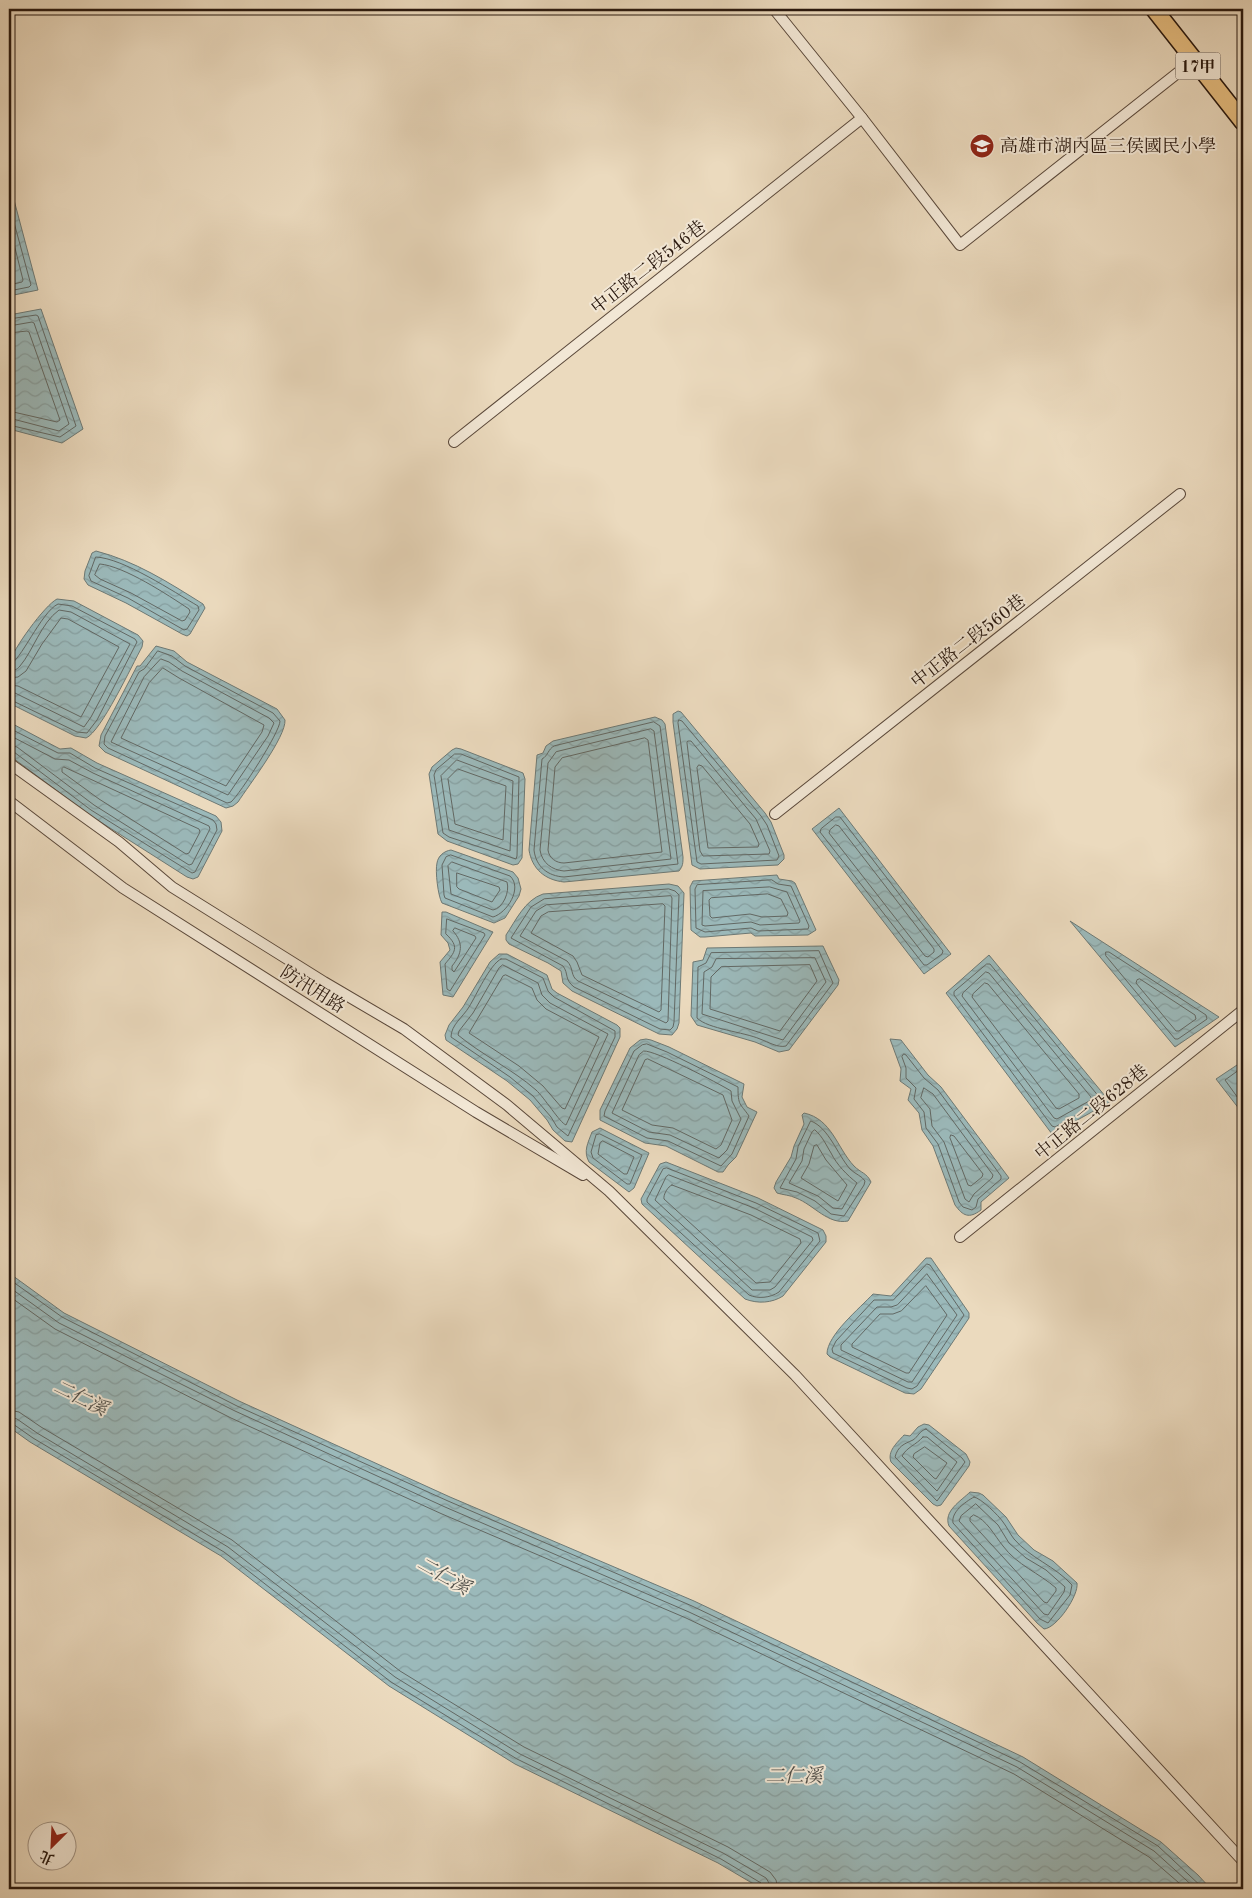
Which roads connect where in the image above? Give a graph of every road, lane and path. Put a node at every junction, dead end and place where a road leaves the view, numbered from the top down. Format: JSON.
{"nodes":[{"id":1,"x":774,"y":9,"type":"edge"},
{"id":2,"x":1154,"y":9,"type":"edge"},
{"id":3,"x":1194,"y":60,"type":"junction"},
{"id":4,"x":862,"y":118,"type":"junction"},
{"id":5,"x":1243,"y":122,"type":"edge"},
{"id":6,"x":454,"y":442,"type":"dead end"},
{"id":7,"x":1180,"y":494,"type":"dead end"},
{"id":8,"x":9,"y":763,"type":"edge"},
{"id":9,"x":9,"y":801,"type":"edge"},
{"id":10,"x":775,"y":814,"type":"dead end"},
{"id":11,"x":1242,"y":1011,"type":"dead end"},
{"id":12,"x":610,"y":1191,"type":"junction"},
{"id":13,"x":960,"y":1237,"type":"dead end"},
{"id":14,"x":1243,"y":1861,"type":"edge"}],
"edges":[{"from":1,"to":4,"type":"street"},
{"from":2,"to":3,"type":"main road","number":"17甲"},
{"from":3,"to":4,"type":"street"},
{"from":3,"to":5,"type":"main road","number":"17甲"},
{"from":4,"to":6,"type":"street","name":"中正路二段546巷"},
{"from":7,"to":10,"type":"street","name":"中正路二段560巷"},
{"from":8,"to":12,"type":"street"},
{"from":9,"to":12,"type":"street","name":"防汛用路"},
{"from":11,"to":13,"type":"street","name":"中正路二段628巷"},
{"from":12,"to":14,"type":"street"}]}
